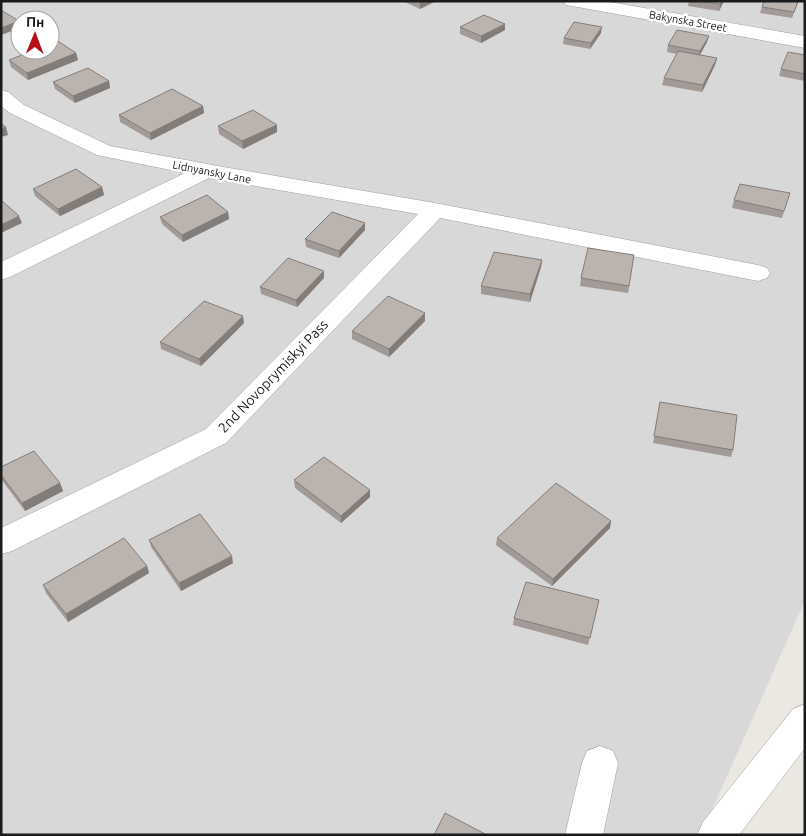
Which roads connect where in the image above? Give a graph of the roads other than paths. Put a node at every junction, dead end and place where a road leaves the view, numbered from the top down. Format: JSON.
{"nodes":[{"id":1,"x":572,"y":1,"type":"edge"},
{"id":2,"x":805,"y":42,"type":"edge"},
{"id":3,"x":1,"y":96,"type":"edge"},
{"id":4,"x":206,"y":171,"type":"junction"},
{"id":5,"x":435,"y":210,"type":"junction"},
{"id":6,"x":1,"y":272,"type":"edge"},
{"id":7,"x":758,"y":273,"type":"dead end"},
{"id":8,"x":1,"y":542,"type":"edge"},
{"id":9,"x":805,"y":720,"type":"edge"},
{"id":10,"x":600,"y":763,"type":"dead end"},
{"id":11,"x":584,"y":835,"type":"edge"},
{"id":12,"x":716,"y":835,"type":"edge"}],
"edges":[{"from":1,"to":2,"type":"street","name":"Bakynska Street"},
{"from":3,"to":4,"type":"street","name":"Lidnyansky Lane"},
{"from":4,"to":5,"type":"street","name":"Lidnyansky Lane"},
{"from":4,"to":6,"type":"street"},
{"from":5,"to":7,"type":"street","name":"Lidnyansky Lane"},
{"from":5,"to":8,"type":"street","name":"2nd Novoprymiskyi Pass"},
{"from":9,"to":12,"type":"street"},
{"from":10,"to":11,"type":"street"}]}
